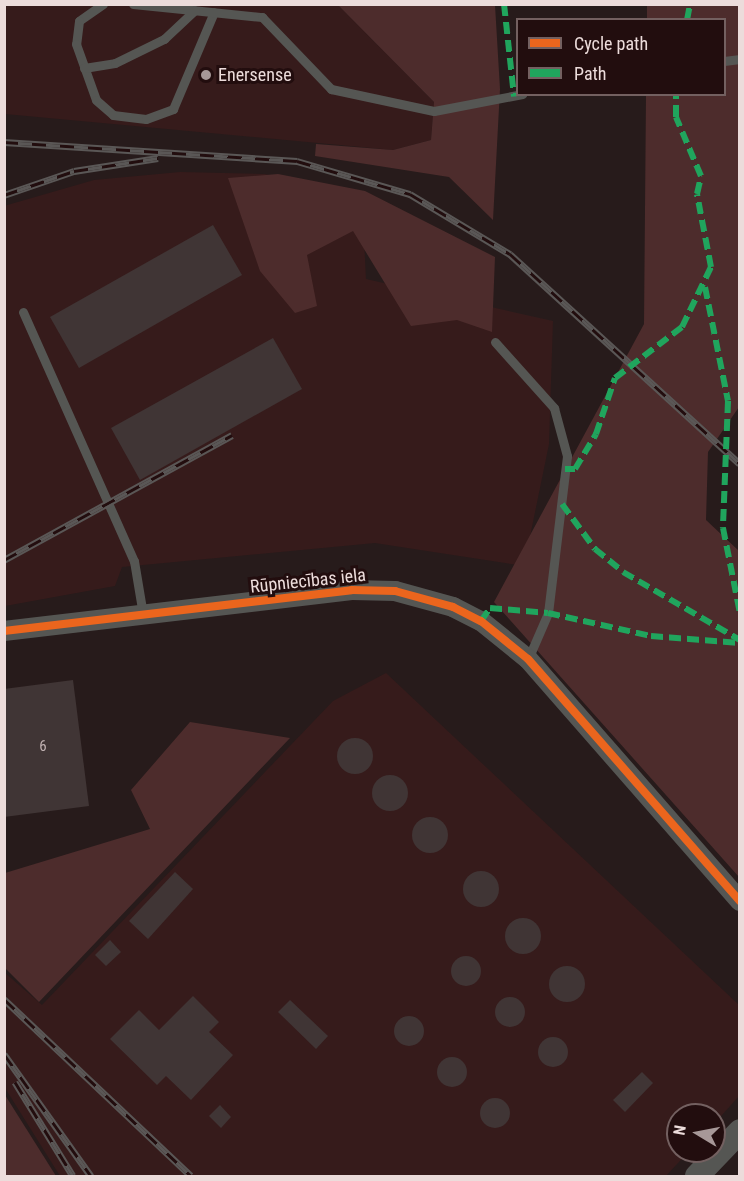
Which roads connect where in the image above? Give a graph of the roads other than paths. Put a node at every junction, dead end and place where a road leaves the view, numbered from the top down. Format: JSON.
{"nodes":[{"id":1,"x":103,"y":4,"type":"edge"},
{"id":2,"x":133,"y":4,"type":"edge"},
{"id":3,"x":195,"y":10,"type":"junction"},
{"id":4,"x":214,"y":12,"type":"junction"},
{"id":5,"x":84,"y":68,"type":"junction"},
{"id":6,"x":516,"y":95,"type":"edge"},
{"id":7,"x":23,"y":312,"type":"dead end"},
{"id":8,"x":495,"y":342,"type":"dead end"},
{"id":9,"x":143,"y":615,"type":"junction"},
{"id":10,"x":4,"y":631,"type":"edge"},
{"id":11,"x":528,"y":659,"type":"junction"},
{"id":12,"x":740,"y":901,"type":"edge"},
{"id":13,"x":740,"y":1131,"type":"edge"},
{"id":14,"x":697,"y":1176,"type":"edge"}],
"edges":[{"from":1,"to":5,"type":"lane"},
{"from":2,"to":3,"type":"lane"},
{"from":3,"to":4,"type":"lane"},
{"from":3,"to":5,"type":"lane"},
{"from":4,"to":5,"type":"lane"},
{"from":4,"to":6,"type":"lane"},
{"from":7,"to":9,"type":"lane"},
{"from":8,"to":11,"type":"lane"},
{"from":9,"to":10,"type":"street","name":"Rūpniecības iela"},
{"from":9,"to":11,"type":"street","name":"Rūpniecības iela"},
{"from":11,"to":12,"type":"street","name":"Rūpniecības iela"},
{"from":13,"to":14,"type":"street"}]}
